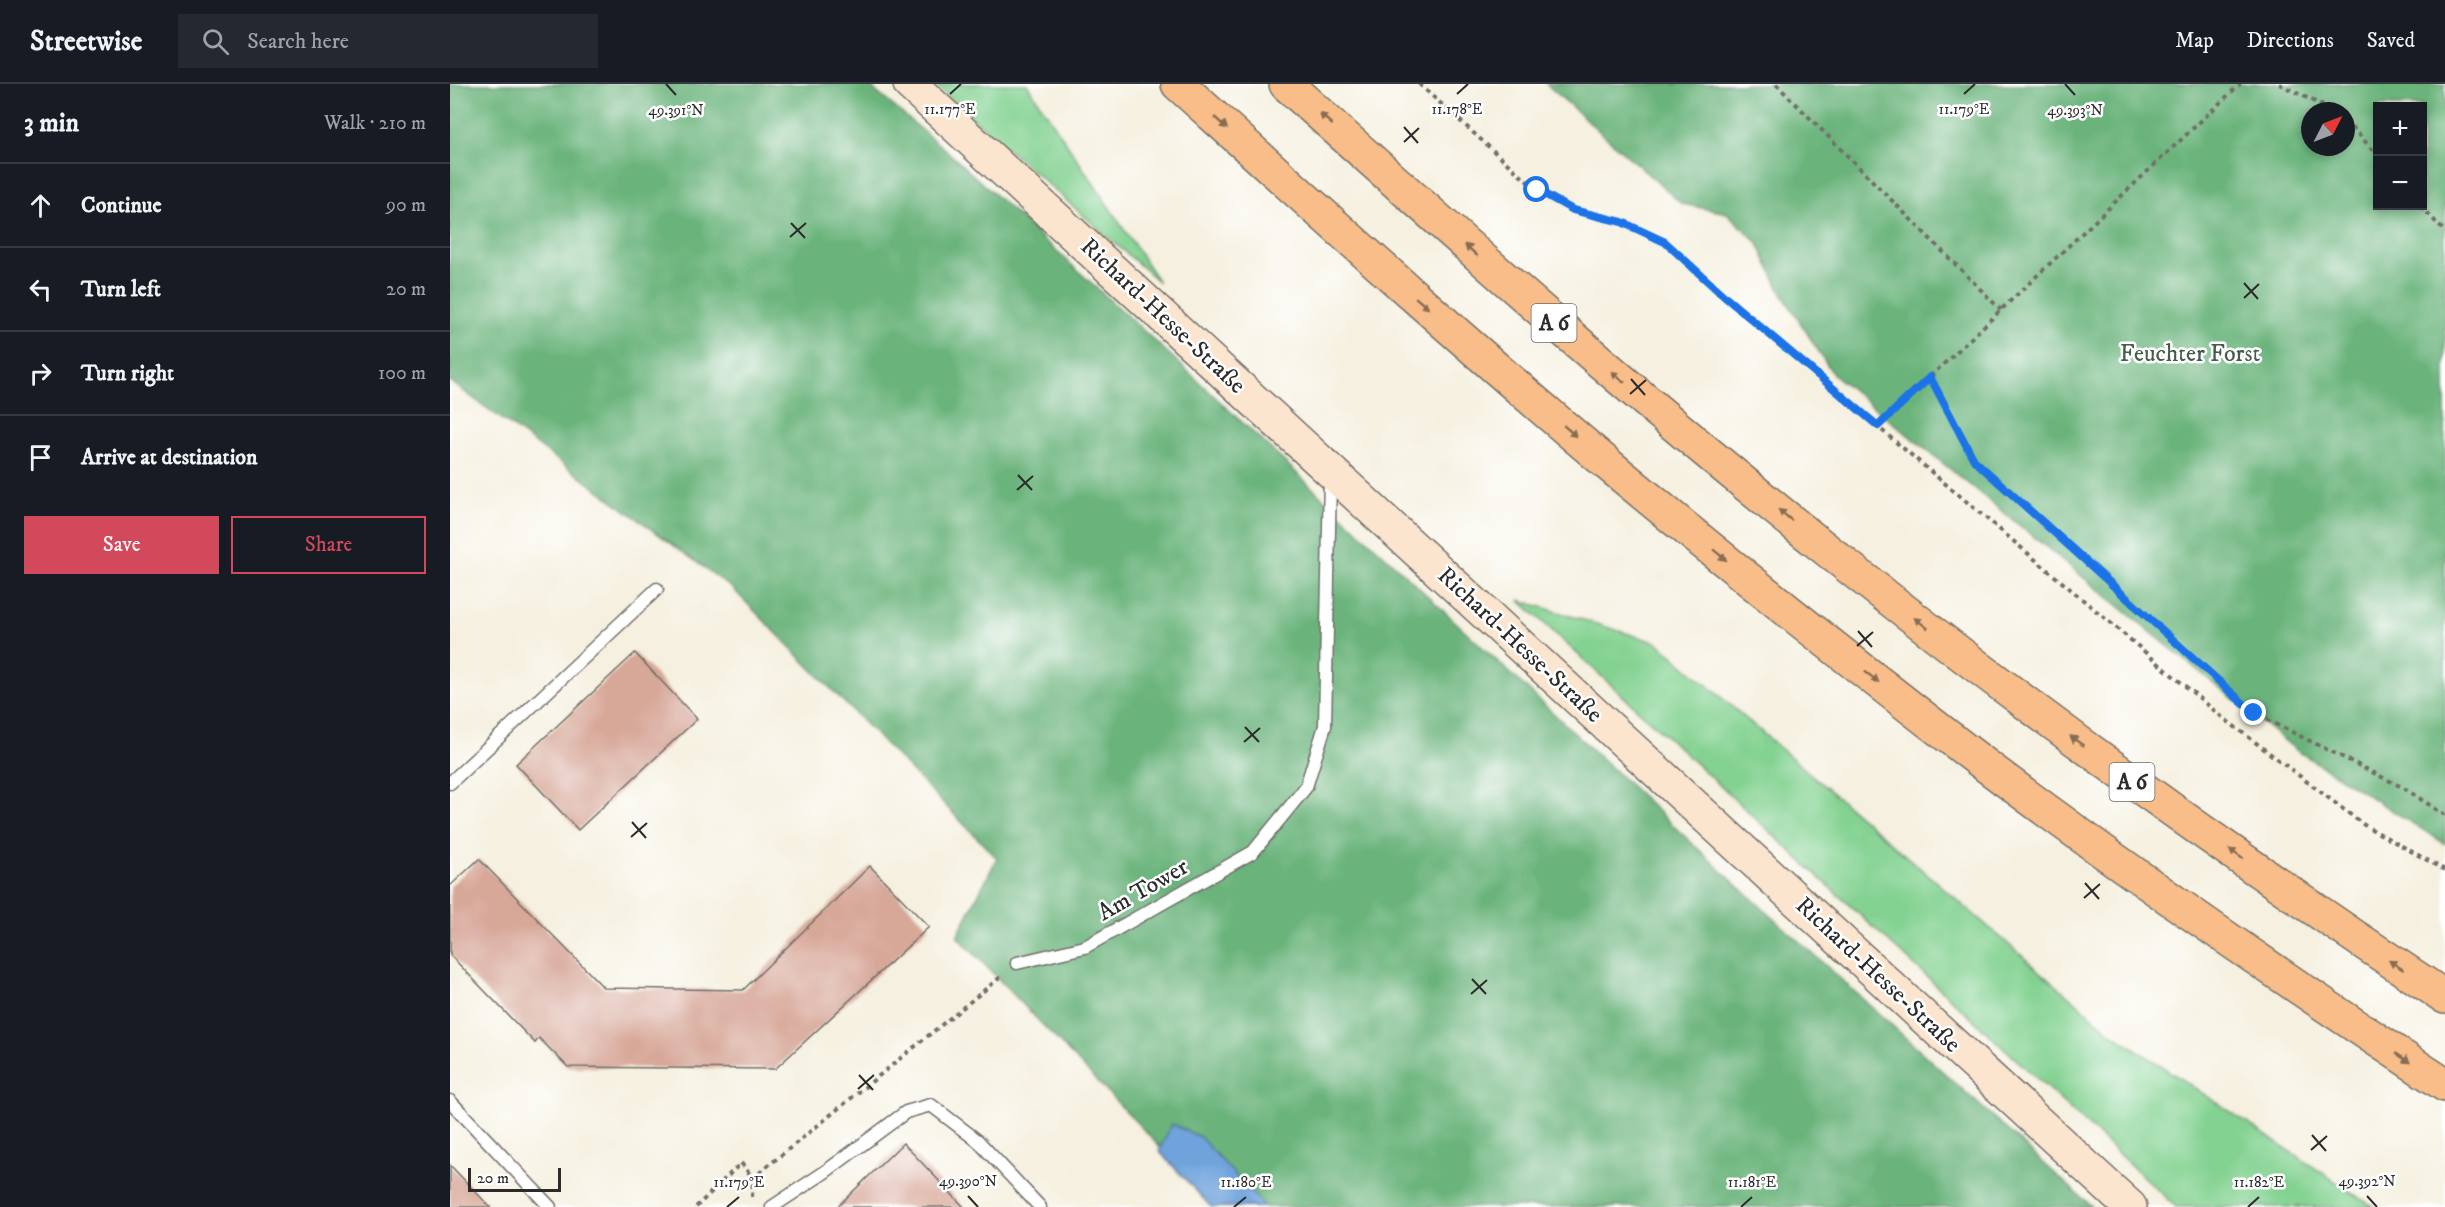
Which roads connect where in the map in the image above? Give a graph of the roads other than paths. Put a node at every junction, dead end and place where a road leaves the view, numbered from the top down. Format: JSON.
{"nodes":[{"id":1,"x":910,"y":84,"type":"edge"},
{"id":2,"x":1178,"y":84,"type":"edge"},
{"id":3,"x":1286,"y":84,"type":"edge"},
{"id":4,"x":1331,"y":471,"type":"junction"},
{"id":5,"x":657,"y":589,"type":"dead end"},
{"id":6,"x":450,"y":783,"type":"edge"},
{"id":7,"x":1017,"y":963,"type":"road end"},
{"id":8,"x":2445,"y":997,"type":"edge"},
{"id":9,"x":2445,"y":1085,"type":"edge"},
{"id":10,"x":450,"y":1101,"type":"edge"},
{"id":11,"x":550,"y":1207,"type":"edge"},
{"id":12,"x":772,"y":1207,"type":"edge"},
{"id":13,"x":1040,"y":1207,"type":"edge"},
{"id":14,"x":2130,"y":1207,"type":"edge"}],
"edges":[{"from":1,"to":4,"type":"street","name":"Richard-Hesse-Straße"},
{"from":2,"to":9,"type":"highway","one_way":true},
{"from":8,"to":3,"type":"highway","number":"A 6","one_way":true},
{"from":4,"to":7,"type":"lane","name":"Am Tower"},
{"from":4,"to":14,"type":"street","name":"Richard-Hesse-Straße"},
{"from":5,"to":6,"type":"lane"},
{"from":10,"to":11,"type":"lane"},
{"from":12,"to":13,"type":"lane"}]}
